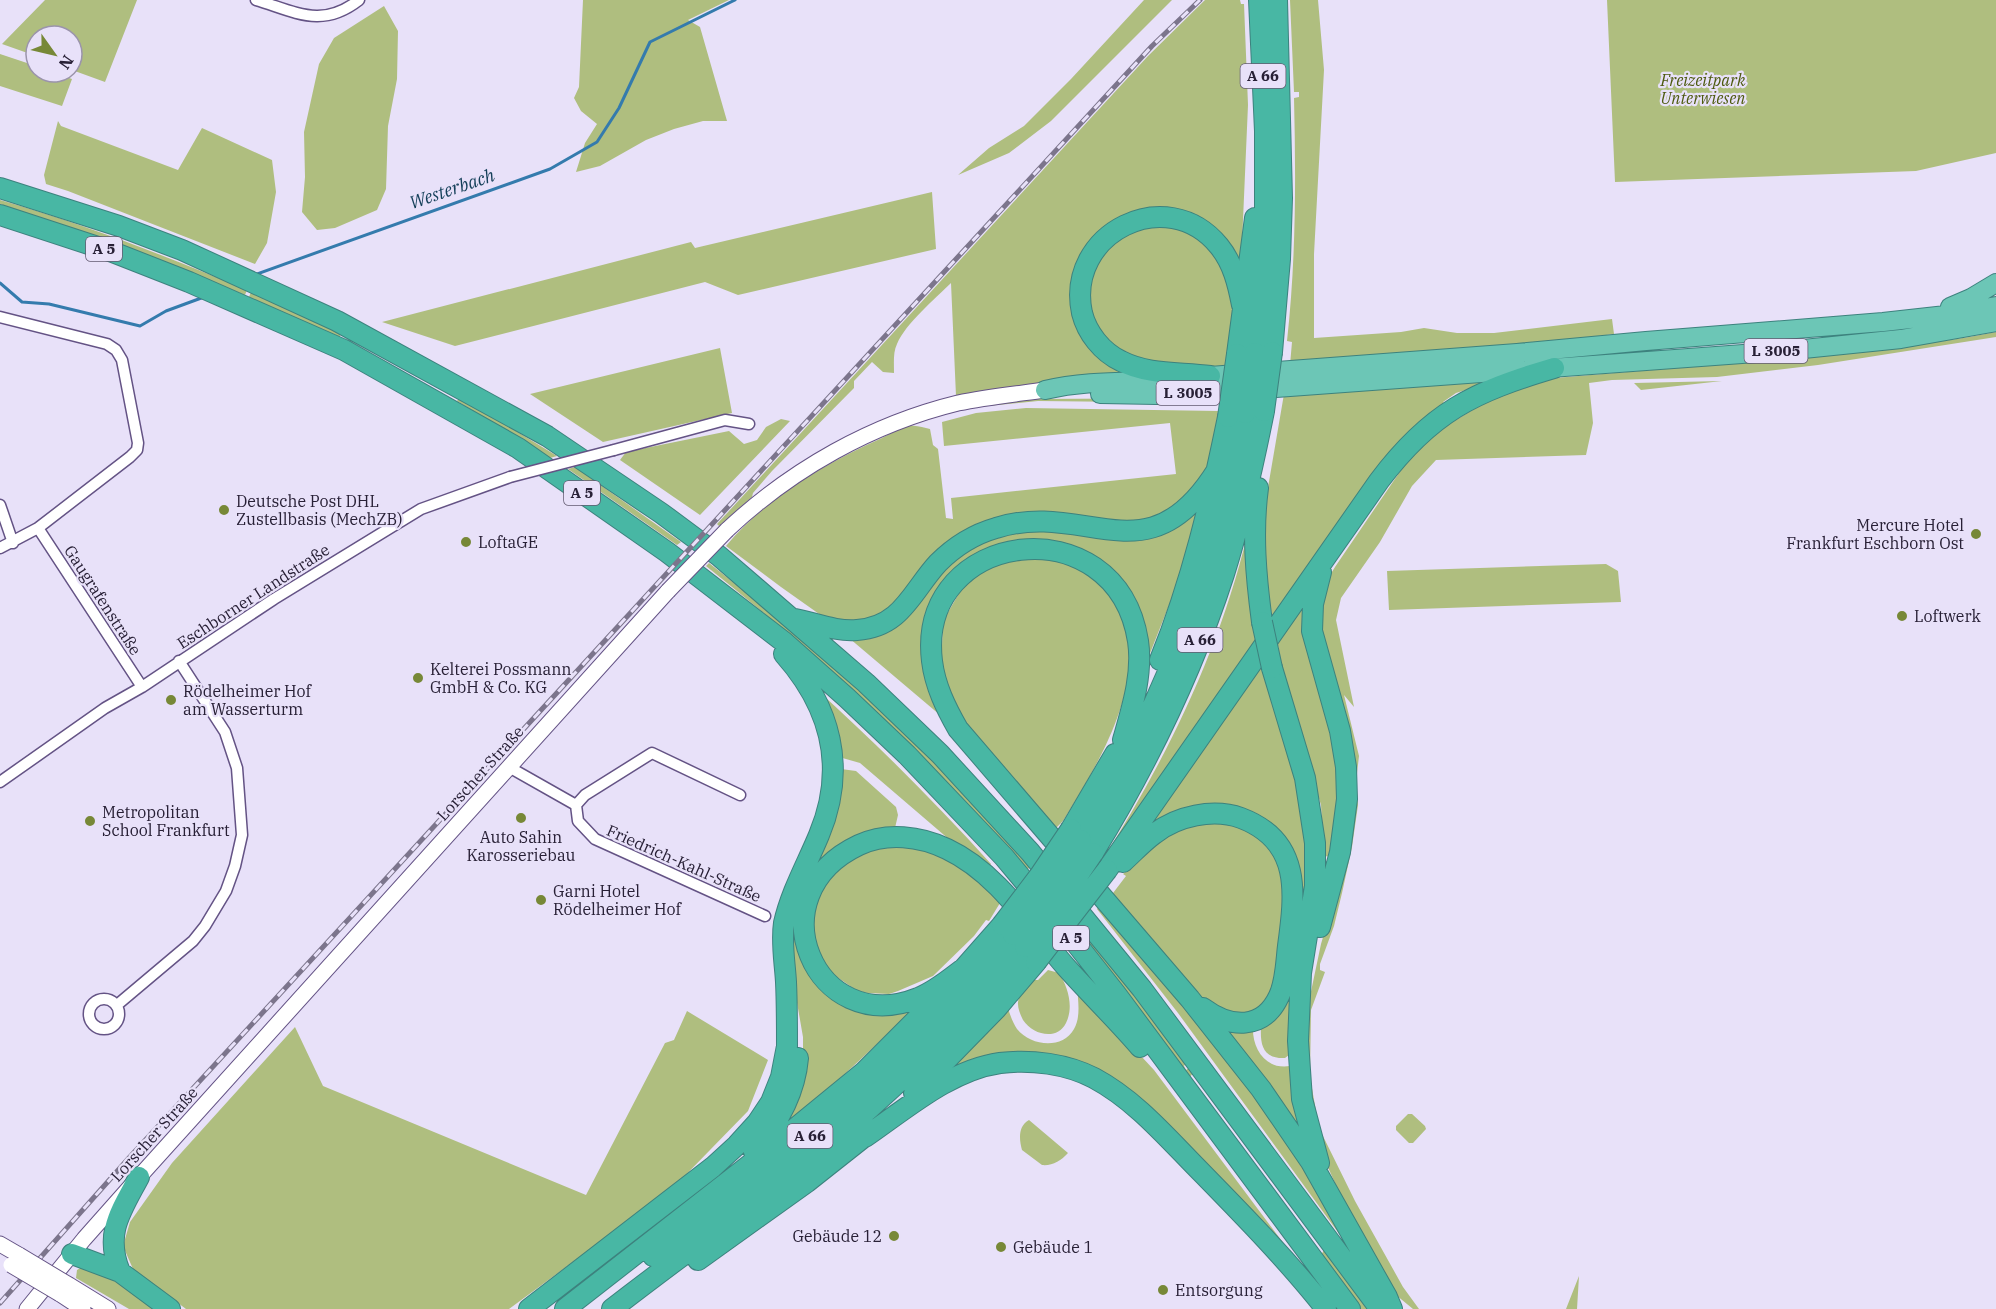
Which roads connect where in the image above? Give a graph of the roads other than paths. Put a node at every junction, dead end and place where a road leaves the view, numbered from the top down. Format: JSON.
{"nodes":[{"id":1,"x":256,"y":0,"type":"edge"},
{"id":2,"x":358,"y":0,"type":"edge"},
{"id":3,"x":1259,"y":0,"type":"edge"},
{"id":4,"x":1277,"y":0,"type":"edge"},
{"id":5,"x":1265,"y":153,"type":"junction"},
{"id":6,"x":0,"y":188,"type":"edge"},
{"id":7,"x":0,"y":215,"type":"edge"},
{"id":8,"x":1996,"y":283,"type":"edge"},
{"id":9,"x":1242,"y":305,"type":"junction"},
{"id":10,"x":1996,"y":306,"type":"edge"},
{"id":11,"x":0,"y":317,"type":"edge"},
{"id":12,"x":1883,"y":322,"type":"junction"},
{"id":13,"x":1996,"y":322,"type":"edge"},
{"id":14,"x":1255,"y":353,"type":"junction"},
{"id":15,"x":1554,"y":368,"type":"junction"},
{"id":16,"x":1210,"y":376,"type":"junction"},
{"id":17,"x":1045,"y":390,"type":"junction"},
{"id":18,"x":1246,"y":414,"type":"junction"},
{"id":19,"x":749,"y":424,"type":"dead end"},
{"id":20,"x":1217,"y":470,"type":"junction"},
{"id":21,"x":0,"y":505,"type":"edge"},
{"id":22,"x":38,"y":528,"type":"junction"},
{"id":23,"x":13,"y":543,"type":"junction"},
{"id":24,"x":0,"y":548,"type":"edge"},
{"id":25,"x":1323,"y":562,"type":"junction"},
{"id":26,"x":742,"y":611,"type":"junction"},
{"id":27,"x":792,"y":618,"type":"junction"},
{"id":28,"x":179,"y":661,"type":"junction"},
{"id":29,"x":142,"y":687,"type":"junction"},
{"id":30,"x":1123,"y":740,"type":"junction"},
{"id":31,"x":509,"y":767,"type":"junction"},
{"id":32,"x":963,"y":779,"type":"junction"},
{"id":33,"x":0,"y":781,"type":"edge"},
{"id":34,"x":740,"y":795,"type":"dead end"},
{"id":35,"x":576,"y":805,"type":"junction"},
{"id":36,"x":1049,"y":836,"type":"junction"},
{"id":37,"x":1082,"y":841,"type":"junction"},
{"id":38,"x":1109,"y":872,"type":"junction"},
{"id":39,"x":765,"y":916,"type":"dead end"},
{"id":40,"x":1019,"y":942,"type":"junction"},
{"id":41,"x":971,"y":963,"type":"junction"},
{"id":42,"x":786,"y":982,"type":"junction"},
{"id":43,"x":1301,"y":993,"type":"junction"},
{"id":44,"x":1190,"y":999,"type":"junction"},
{"id":45,"x":117,"y":1005,"type":"junction"},
{"id":46,"x":865,"y":1137,"type":"junction"},
{"id":47,"x":139,"y":1177,"type":"junction"},
{"id":48,"x":724,"y":1184,"type":"junction"},
{"id":49,"x":1327,"y":1189,"type":"junction"},
{"id":50,"x":0,"y":1244,"type":"edge"},
{"id":51,"x":72,"y":1254,"type":"junction"},
{"id":52,"x":10,"y":1259,"type":"edge"},
{"id":53,"x":120,"y":1272,"type":"junction"},
{"id":54,"x":64,"y":1290,"type":"junction"},
{"id":55,"x":27,"y":1309,"type":"edge"},
{"id":56,"x":83,"y":1309,"type":"edge"},
{"id":57,"x":108,"y":1309,"type":"edge"},
{"id":58,"x":170,"y":1309,"type":"edge"},
{"id":59,"x":529,"y":1309,"type":"edge"},
{"id":60,"x":565,"y":1309,"type":"edge"},
{"id":61,"x":581,"y":1309,"type":"edge"},
{"id":62,"x":612,"y":1309,"type":"edge"},
{"id":63,"x":627,"y":1309,"type":"edge"},
{"id":64,"x":1326,"y":1309,"type":"edge"},
{"id":65,"x":1336,"y":1309,"type":"edge"},
{"id":66,"x":1350,"y":1309,"type":"edge"},
{"id":67,"x":1380,"y":1309,"type":"edge"},
{"id":68,"x":1392,"y":1309,"type":"edge"}],
"edges":[{"from":1,"to":2,"type":"street"},
{"from":3,"to":5,"type":"highway","number":"A 66"},
{"from":4,"to":14,"type":"highway","number":"A 66"},
{"from":5,"to":9,"type":"highway"},
{"from":5,"to":14,"type":"highway","number":"A 66"},
{"from":6,"to":27,"type":"highway","number":"A 5"},
{"from":7,"to":26,"type":"highway","number":"A 5"},
{"from":8,"to":12,"type":"highway"},
{"from":9,"to":14,"type":"highway"},
{"from":9,"to":16,"type":"highway"},
{"from":10,"to":12,"type":"highway","number":"L 3005"},
{"from":11,"to":22,"type":"street"},
{"from":12,"to":16,"type":"highway","number":"L 3005"},
{"from":13,"to":15,"type":"highway","number":"L 3005"},
{"from":14,"to":18,"type":"highway","bridge":true},
{"from":14,"to":18,"type":"highway","number":"A 66","bridge":true},
{"from":15,"to":17,"type":"highway","number":"L 3005"},
{"from":15,"to":25,"type":"highway"},
{"from":16,"to":17,"type":"highway","number":"L 3005"},
{"from":17,"to":31,"type":"main road","name":"Lorscher Straße","bridge":true},
{"from":18,"to":20,"type":"highway"},
{"from":18,"to":37,"type":"highway","number":"A 66"},
{"from":18,"to":43,"type":"highway","bridge":true},
{"from":19,"to":28,"type":"street","name":"Eschborner Landstraße","bridge":true},
{"from":20,"to":27,"type":"highway"},
{"from":20,"to":30,"type":"highway"},
{"from":21,"to":23,"type":"street"},
{"from":22,"to":23,"type":"street"},
{"from":22,"to":29,"type":"street","name":"Gaugrafenstraße"},
{"from":23,"to":24,"type":"street"},
{"from":25,"to":38,"type":"highway"},
{"from":25,"to":43,"type":"highway"},
{"from":26,"to":42,"type":"highway"},
{"from":26,"to":66,"type":"highway","number":"A 5"},
{"from":27,"to":32,"type":"highway","number":"A 5"},
{"from":28,"to":29,"type":"street","name":"Eschborner Landstraße"},
{"from":28,"to":45,"type":"street"},
{"from":29,"to":33,"type":"street","name":"Eschborner Landstraße"},
{"from":30,"to":36,"type":"highway"},
{"from":30,"to":37,"type":"highway"},
{"from":31,"to":35,"type":"street"},
{"from":31,"to":47,"type":"main road","name":"Lorscher Straße"},
{"from":32,"to":36,"type":"highway"},
{"from":32,"to":67,"type":"highway","number":"A 5"},
{"from":34,"to":35,"type":"street"},
{"from":35,"to":39,"type":"street","name":"Friedrich-Kahl-Straße"},
{"from":36,"to":44,"type":"highway"},
{"from":37,"to":40,"type":"highway","number":"A 66","bridge":true},
{"from":37,"to":40,"type":"highway","bridge":true},
{"from":38,"to":40,"type":"highway","bridge":true},
{"from":38,"to":44,"type":"highway"},
{"from":40,"to":41,"type":"highway"},
{"from":40,"to":46,"type":"highway"},
{"from":40,"to":61,"type":"highway","number":"A 66"},
{"from":40,"to":62,"type":"highway","number":"A 66"},
{"from":41,"to":48,"type":"highway"},
{"from":41,"to":65,"type":"highway"},
{"from":42,"to":48,"type":"highway"},
{"from":42,"to":59,"type":"highway"},
{"from":43,"to":49,"type":"highway"},
{"from":44,"to":49,"type":"highway"},
{"from":45,"to":45,"type":"street"},
{"from":46,"to":63,"type":"highway"},
{"from":46,"to":64,"type":"highway"},
{"from":47,"to":51,"type":"main road","name":"Lorscher Straße"},
{"from":47,"to":53,"type":"highway"},
{"from":48,"to":60,"type":"highway"},
{"from":49,"to":68,"type":"highway"},
{"from":50,"to":52,"type":"main road"},
{"from":51,"to":53,"type":"highway"},
{"from":51,"to":55,"type":"main road","name":"Lorscher Straße"},
{"from":52,"to":54,"type":"main road","bridge":true},
{"from":53,"to":58,"type":"highway"},
{"from":54,"to":56,"type":"main road"},
{"from":54,"to":57,"type":"main road"}]}
